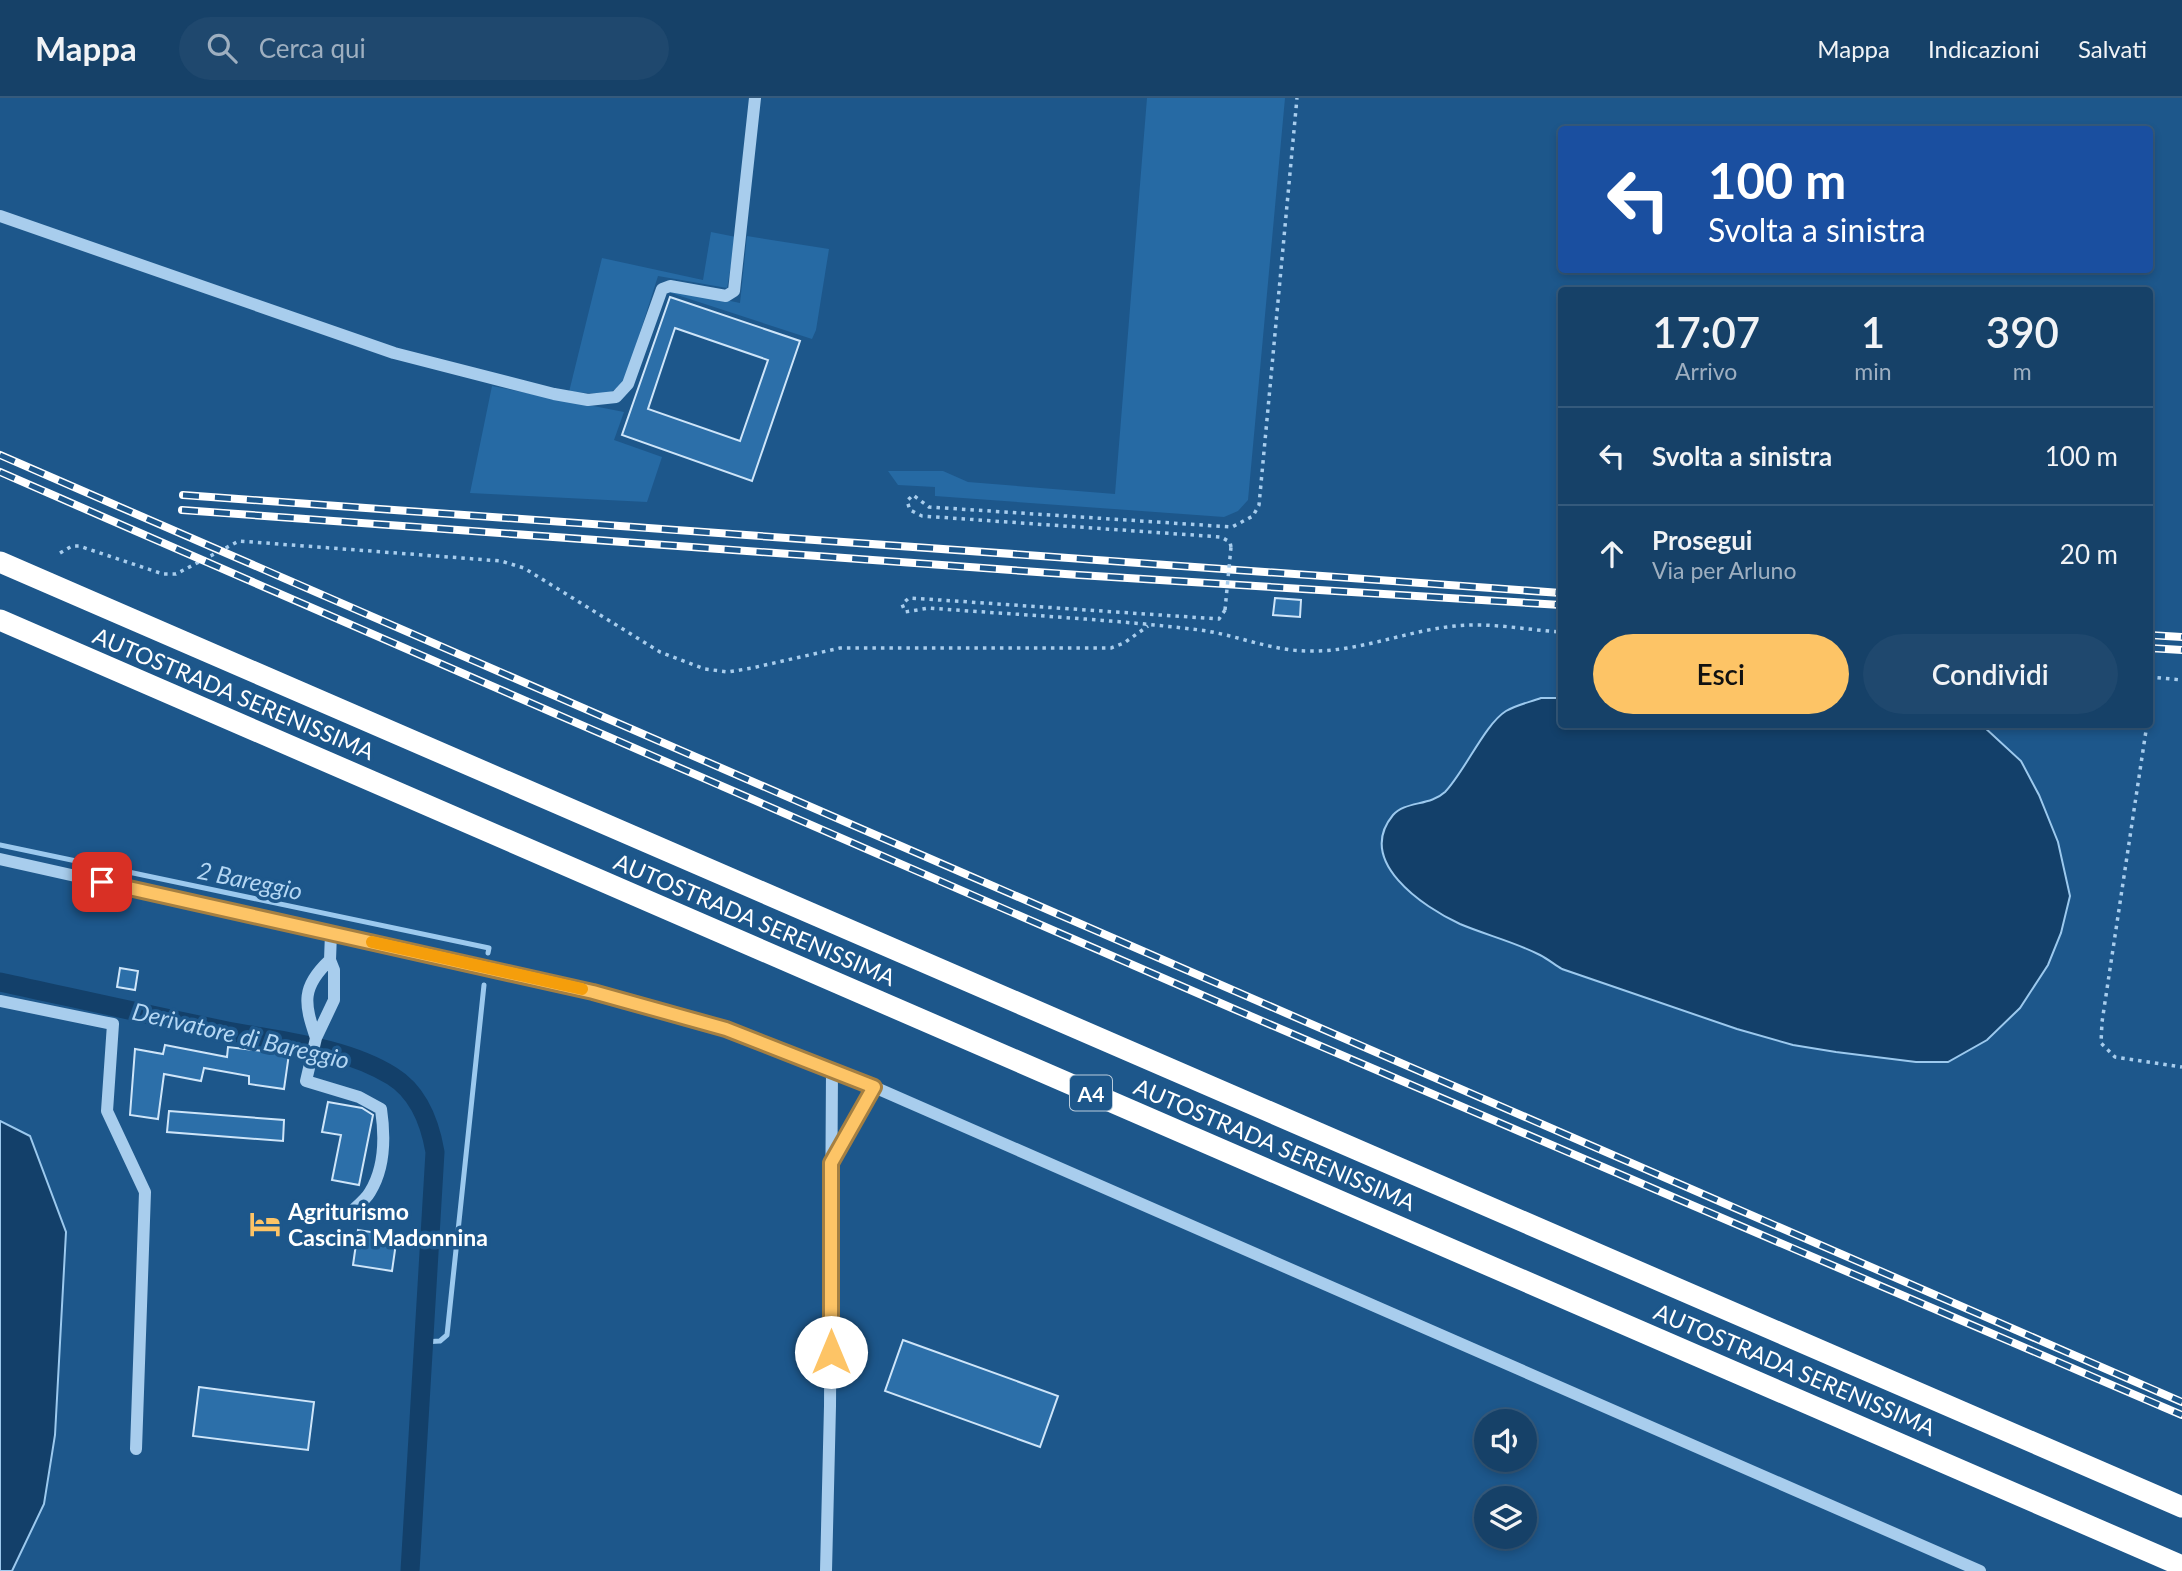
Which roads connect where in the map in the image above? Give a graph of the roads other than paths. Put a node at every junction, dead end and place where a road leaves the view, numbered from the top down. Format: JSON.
{"nodes":[{"id":1,"x":755,"y":98,"type":"edge"},
{"id":2,"x":0,"y":216,"type":"edge"},
{"id":3,"x":0,"y":562,"type":"edge"},
{"id":4,"x":0,"y":620,"type":"edge"},
{"id":5,"x":0,"y":859,"type":"edge"},
{"id":6,"x":331,"y":933,"type":"junction"},
{"id":7,"x":330,"y":960,"type":"junction"},
{"id":8,"x":0,"y":1002,"type":"edge"},
{"id":9,"x":316,"y":1038,"type":"junction"},
{"id":10,"x":829,"y":1069,"type":"junction"},
{"id":11,"x":874,"y":1087,"type":"junction"},
{"id":12,"x":831,"y":1163,"type":"junction"},
{"id":13,"x":346,"y":1217,"type":"dead end"},
{"id":14,"x":136,"y":1449,"type":"dead end"},
{"id":15,"x":2182,"y":1507,"type":"edge"},
{"id":16,"x":2182,"y":1566,"type":"edge"},
{"id":17,"x":825,"y":1571,"type":"edge"},
{"id":18,"x":1980,"y":1571,"type":"edge"}],
"edges":[{"from":1,"to":2,"type":"street"},
{"from":3,"to":15,"type":"highway","name":"AUTOSTRADA SERENISSIMA","number":"A4"},
{"from":4,"to":16,"type":"highway","name":"AUTOSTRADA SERENISSIMA","number":"A4"},
{"from":5,"to":6,"type":"street"},
{"from":6,"to":7,"type":"street"},
{"from":6,"to":10,"type":"street"},
{"from":7,"to":9,"type":"street"},
{"from":7,"to":9,"type":"street"},
{"from":8,"to":14,"type":"street"},
{"from":9,"to":13,"type":"street"},
{"from":10,"to":11,"type":"street"},
{"from":10,"to":12,"type":"street"},
{"from":11,"to":12,"type":"street"},
{"from":11,"to":18,"type":"street"},
{"from":12,"to":17,"type":"street"}]}
